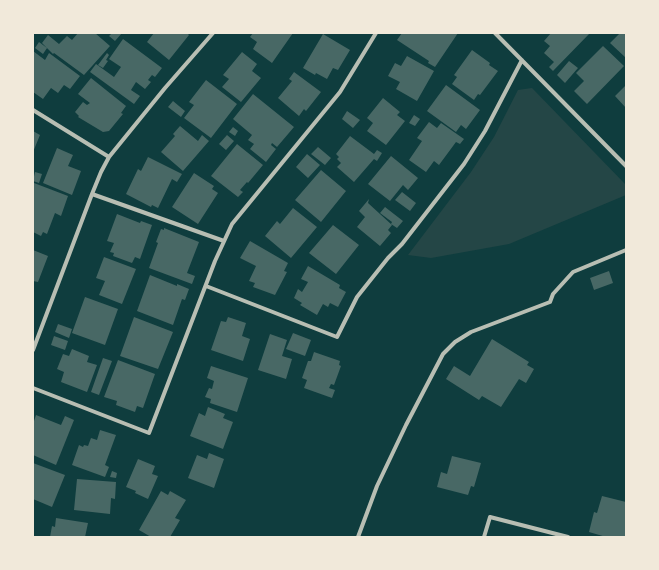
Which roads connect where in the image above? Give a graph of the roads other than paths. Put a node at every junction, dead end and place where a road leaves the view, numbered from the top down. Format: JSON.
{"nodes":[{"id":1,"x":212,"y":33,"type":"edge"},
{"id":2,"x":376,"y":33,"type":"edge"},
{"id":3,"x":495,"y":33,"type":"edge"},
{"id":4,"x":522,"y":60,"type":"junction"},
{"id":5,"x":33,"y":110,"type":"edge"},
{"id":6,"x":109,"y":157,"type":"junction"},
{"id":7,"x":626,"y":166,"type":"edge"},
{"id":8,"x":92,"y":194,"type":"junction"},
{"id":9,"x":224,"y":241,"type":"junction"},
{"id":10,"x":626,"y":250,"type":"edge"},
{"id":11,"x":206,"y":286,"type":"junction"},
{"id":12,"x":33,"y":350,"type":"edge"},
{"id":13,"x":33,"y":388,"type":"edge"},
{"id":14,"x":358,"y":537,"type":"edge"},
{"id":15,"x":484,"y":537,"type":"edge"},
{"id":16,"x":568,"y":537,"type":"edge"}],
"edges":[{"from":1,"to":6,"type":"street"},
{"from":2,"to":9,"type":"street"},
{"from":3,"to":4,"type":"street"},
{"from":4,"to":7,"type":"street"},
{"from":4,"to":11,"type":"street"},
{"from":5,"to":6,"type":"street"},
{"from":6,"to":8,"type":"street"},
{"from":8,"to":9,"type":"street"},
{"from":8,"to":12,"type":"street"},
{"from":9,"to":11,"type":"street"},
{"from":10,"to":14,"type":"street"},
{"from":11,"to":13,"type":"street"},
{"from":15,"to":16,"type":"street"}]}
